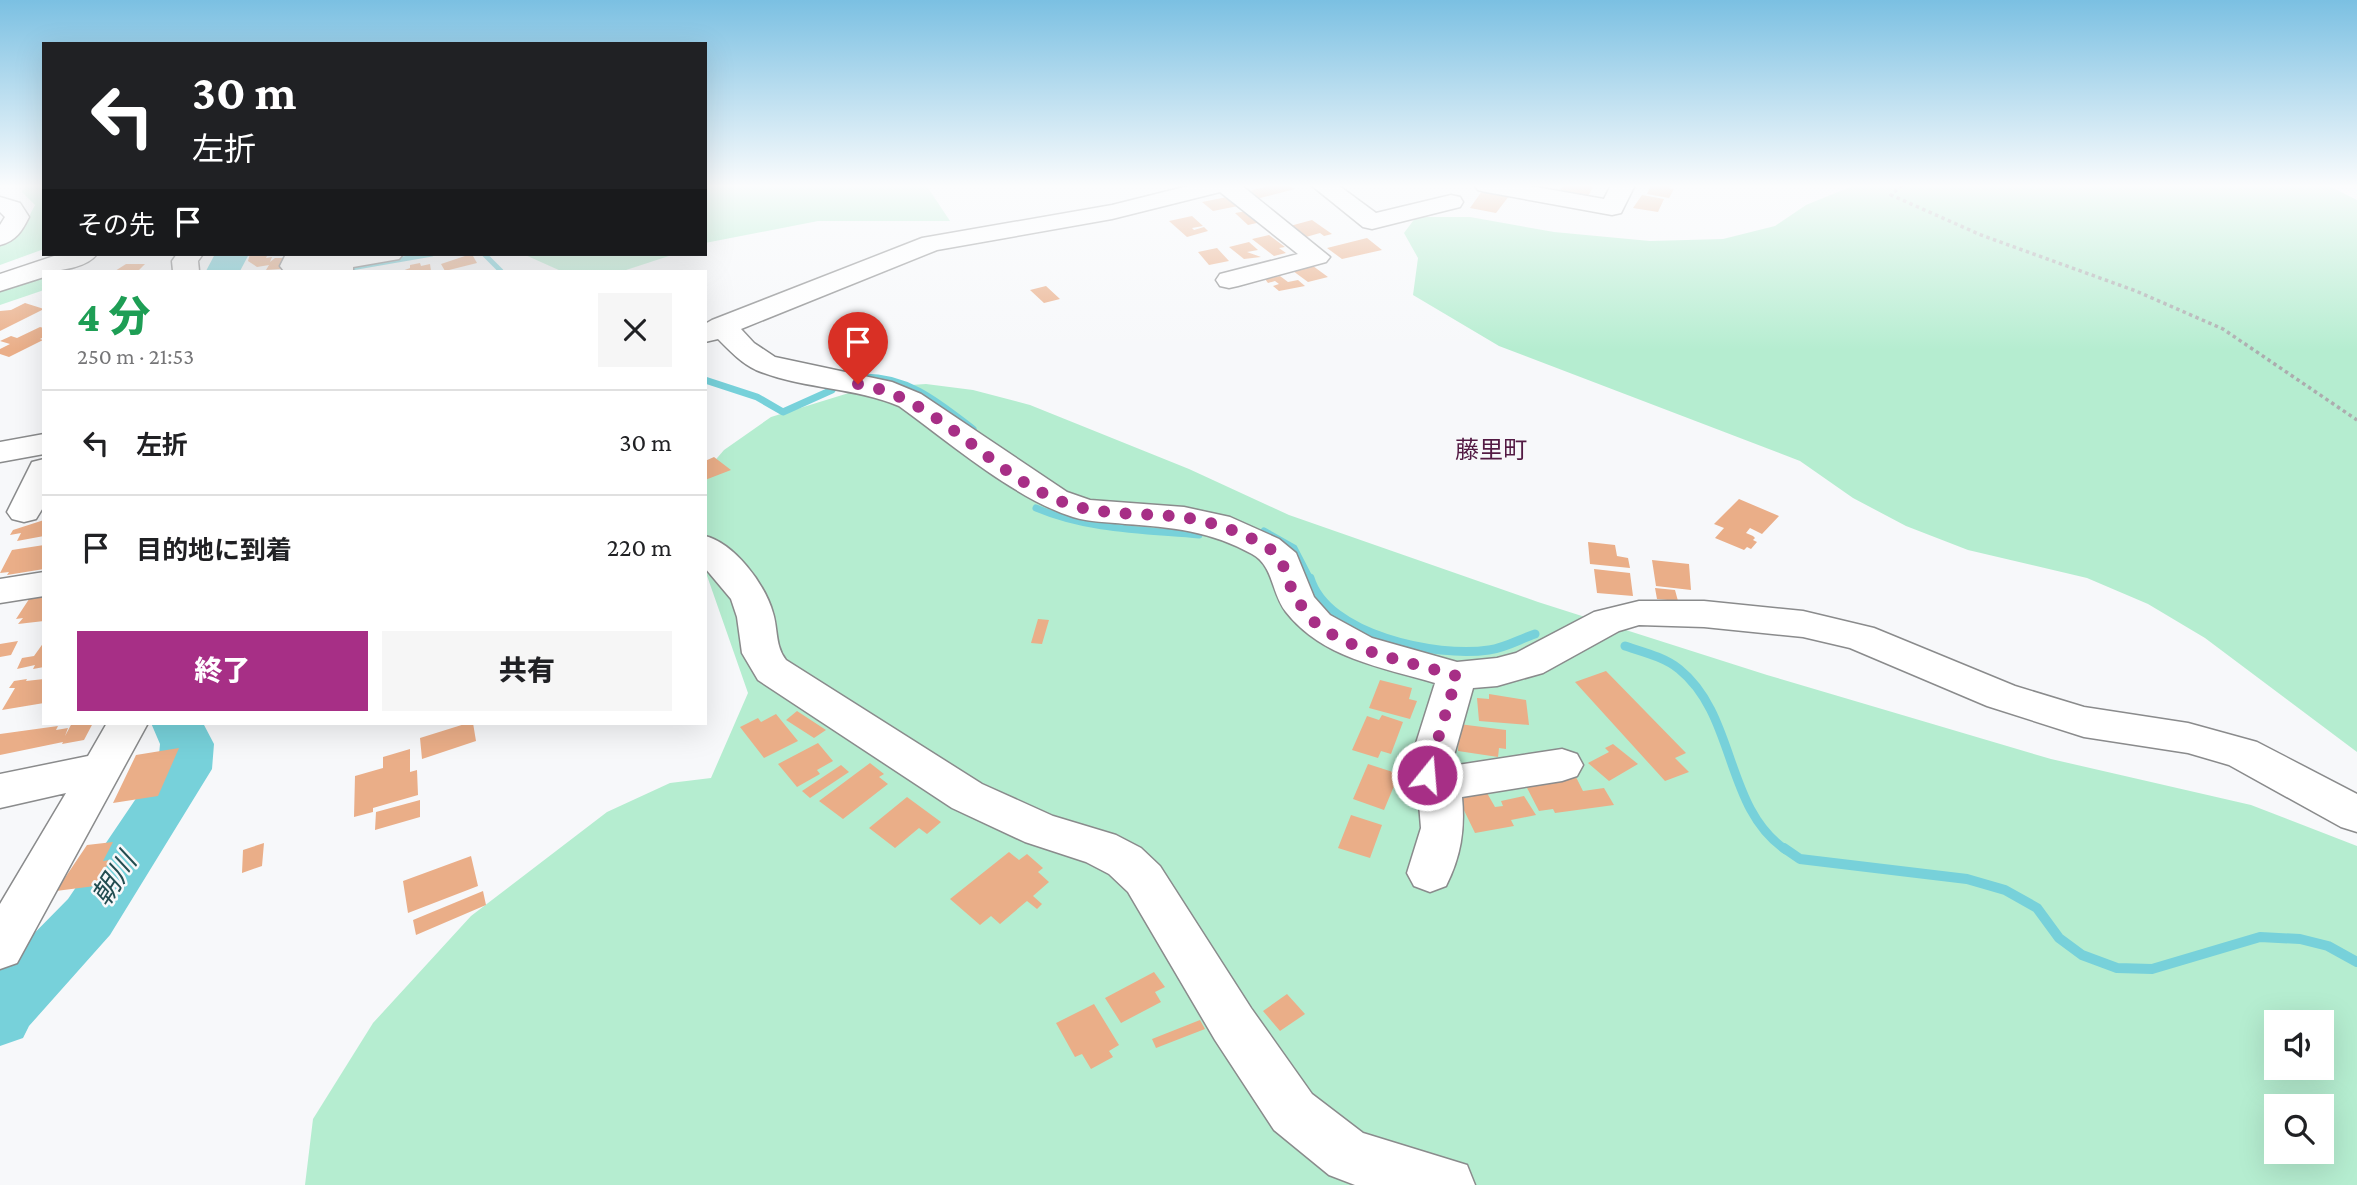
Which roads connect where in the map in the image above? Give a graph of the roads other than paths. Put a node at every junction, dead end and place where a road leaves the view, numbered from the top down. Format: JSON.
{"nodes":[{"id":1,"x":947,"y":240,"type":"edge"},
{"id":2,"x":1295,"y":240,"type":"edge"},
{"id":3,"x":77,"y":256,"type":"edge"},
{"id":4,"x":298,"y":256,"type":"edge"},
{"id":5,"x":382,"y":256,"type":"edge"},
{"id":6,"x":339,"y":266,"type":"edge"},
{"id":7,"x":1229,"y":280,"type":"dead end"},
{"id":8,"x":0,"y":284,"type":"edge"},
{"id":9,"x":713,"y":330,"type":"edge"},
{"id":10,"x":42,"y":444,"type":"edge"},
{"id":11,"x":0,"y":452,"type":"edge"},
{"id":12,"x":42,"y":472,"type":"edge"},
{"id":13,"x":16,"y":516,"type":"edge"},
{"id":14,"x":707,"y":549,"type":"edge"},
{"id":15,"x":42,"y":584,"type":"edge"},
{"id":16,"x":0,"y":591,"type":"edge"},
{"id":17,"x":1457,"y":676,"type":"junction"},
{"id":18,"x":127,"y":725,"type":"edge"},
{"id":19,"x":1562,"y":765,"type":"dead end"},
{"id":20,"x":101,"y":769,"type":"junction"},
{"id":21,"x":1439,"y":784,"type":"junction"},
{"id":22,"x":0,"y":792,"type":"edge"},
{"id":23,"x":2357,"y":815,"type":"edge"},
{"id":24,"x":1430,"y":873,"type":"dead end"},
{"id":25,"x":0,"y":948,"type":"edge"},
{"id":26,"x":1447,"y":1185,"type":"edge"}],
"edges":[{"from":1,"to":9,"type":"street"},
{"from":2,"to":7,"type":"street"},
{"from":3,"to":8,"type":"street"},
{"from":4,"to":6,"type":"street"},
{"from":5,"to":6,"type":"street"},
{"from":9,"to":17,"type":"street"},
{"from":10,"to":11,"type":"street"},
{"from":12,"to":13,"type":"street"},
{"from":14,"to":26,"type":"street"},
{"from":15,"to":16,"type":"street"},
{"from":17,"to":21,"type":"street"},
{"from":17,"to":23,"type":"street"},
{"from":18,"to":20,"type":"street"},
{"from":19,"to":21,"type":"street"},
{"from":20,"to":22,"type":"street"},
{"from":20,"to":25,"type":"street"},
{"from":21,"to":24,"type":"street"}]}
